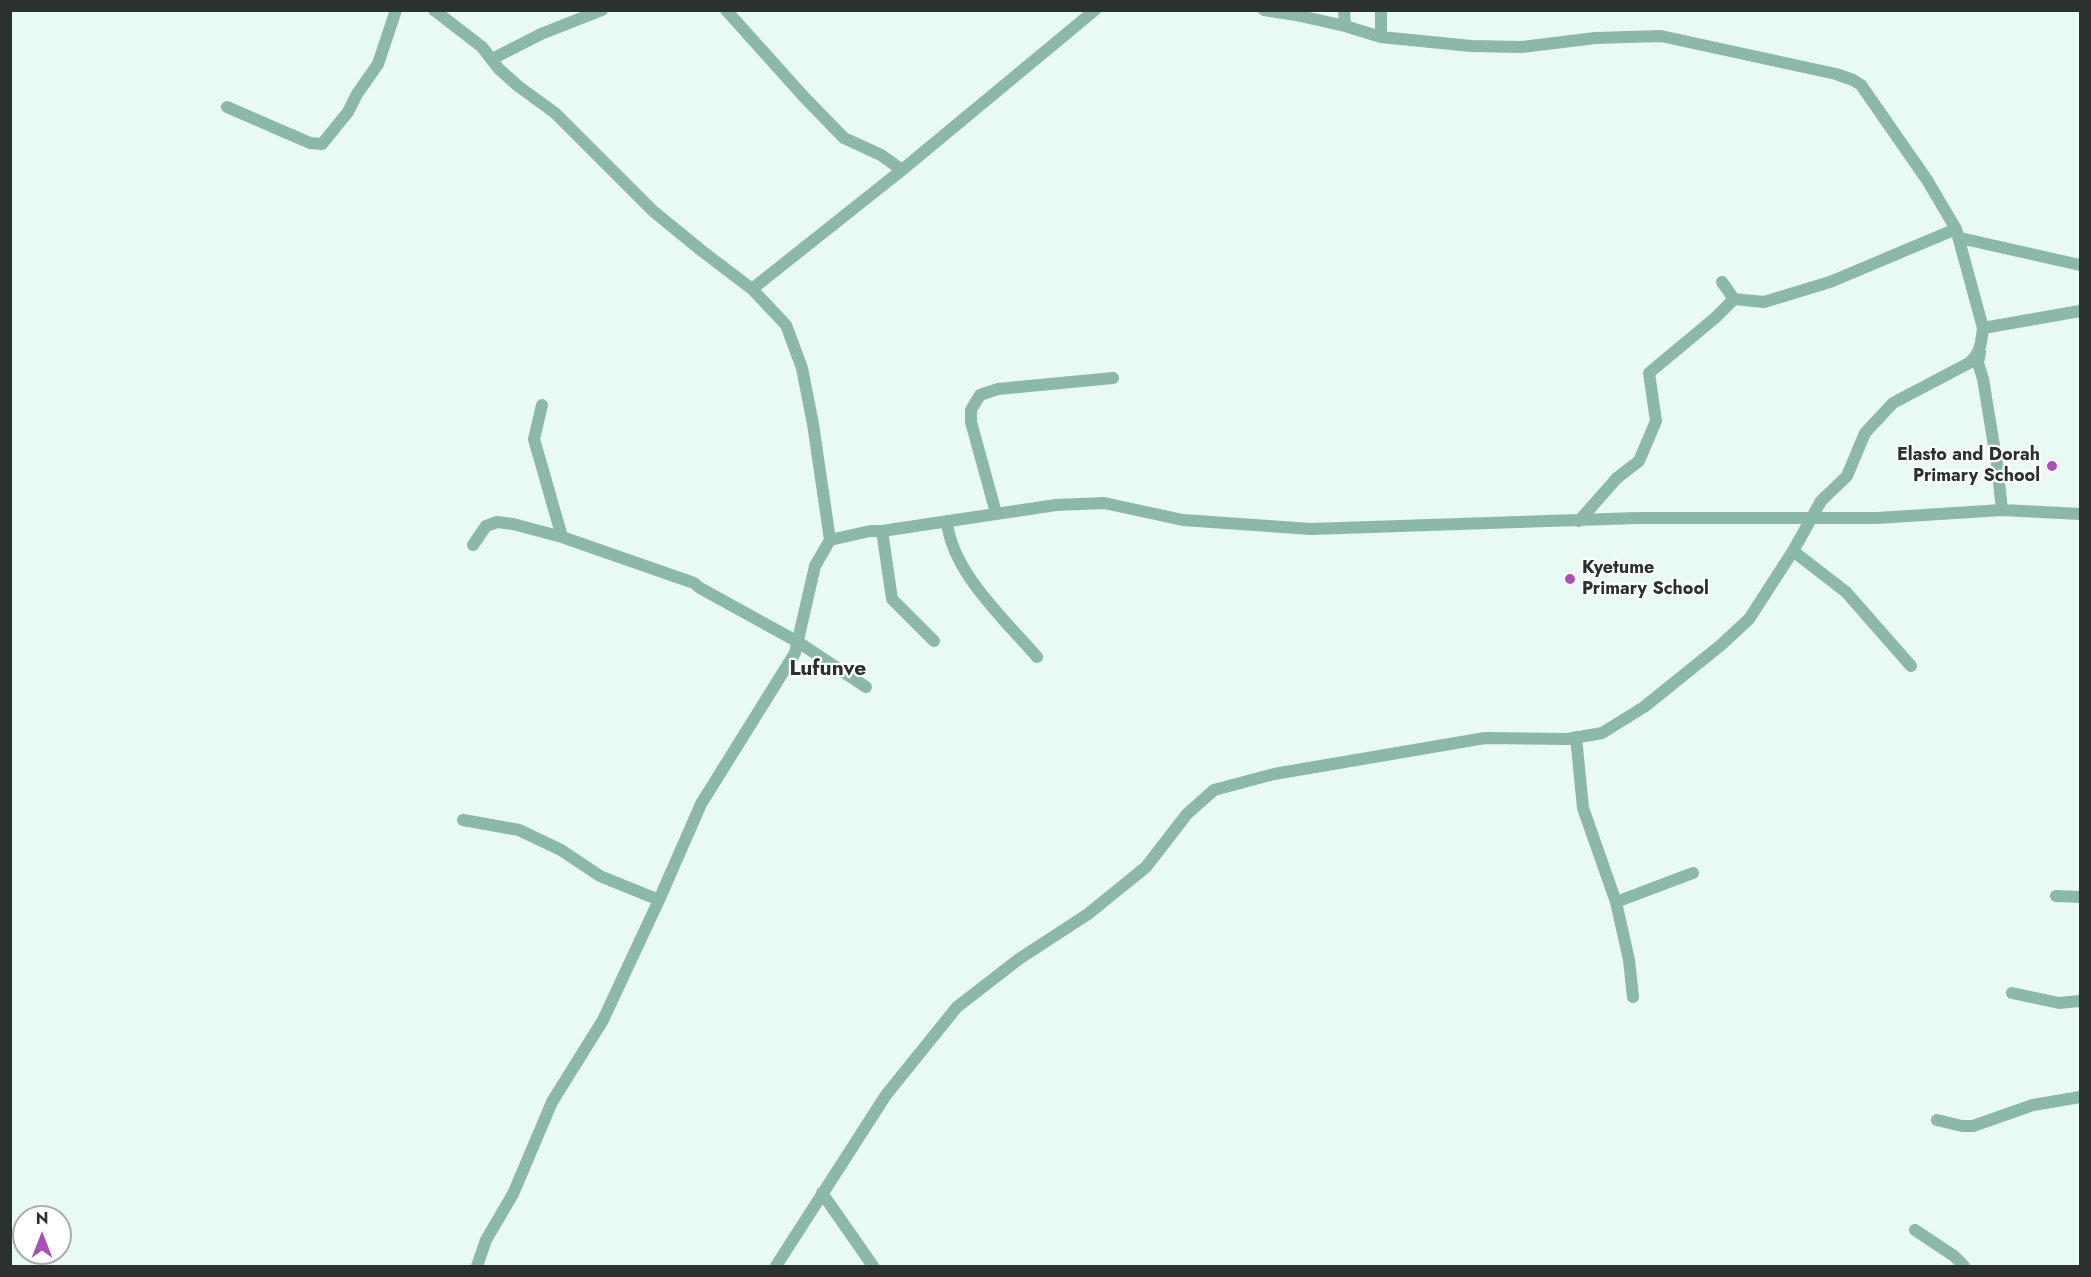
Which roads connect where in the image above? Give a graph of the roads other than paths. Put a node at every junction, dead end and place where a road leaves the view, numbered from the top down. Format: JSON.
{"nodes":[{"id":1,"x":396,"y":10,"type":"edge"},
{"id":2,"x":434,"y":10,"type":"edge"},
{"id":3,"x":602,"y":10,"type":"edge"},
{"id":4,"x":726,"y":10,"type":"edge"},
{"id":5,"x":1264,"y":10,"type":"edge"},
{"id":6,"x":1344,"y":10,"type":"edge"},
{"id":7,"x":1381,"y":10,"type":"edge"},
{"id":8,"x":1091,"y":12,"type":"edge"},
{"id":9,"x":1345,"y":26,"type":"junction"},
{"id":10,"x":1381,"y":37,"type":"junction"},
{"id":11,"x":492,"y":59,"type":"junction"},
{"id":12,"x":227,"y":107,"type":"dead end"},
{"id":13,"x":902,"y":170,"type":"junction"},
{"id":14,"x":1958,"y":234,"type":"junction"},
{"id":15,"x":2080,"y":266,"type":"edge"},
{"id":16,"x":1722,"y":282,"type":"dead end"},
{"id":17,"x":752,"y":289,"type":"junction"},
{"id":18,"x":1734,"y":299,"type":"junction"},
{"id":19,"x":2080,"y":311,"type":"edge"},
{"id":20,"x":1983,"y":328,"type":"junction"},
{"id":21,"x":1981,"y":347,"type":"junction"},
{"id":22,"x":1113,"y":378,"type":"dead end"},
{"id":23,"x":542,"y":405,"type":"dead end"},
{"id":24,"x":2002,"y":510,"type":"junction"},
{"id":25,"x":996,"y":513,"type":"junction"},
{"id":26,"x":2080,"y":514,"type":"edge"},
{"id":27,"x":1810,"y":519,"type":"junction"},
{"id":28,"x":1579,"y":521,"type":"junction"},
{"id":29,"x":947,"y":522,"type":"junction"},
{"id":30,"x":882,"y":531,"type":"junction"},
{"id":31,"x":562,"y":537,"type":"junction"},
{"id":32,"x":830,"y":540,"type":"junction"},
{"id":33,"x":473,"y":545,"type":"dead end"},
{"id":34,"x":1793,"y":551,"type":"junction"},
{"id":35,"x":934,"y":641,"type":"dead end"},
{"id":36,"x":798,"y":642,"type":"junction"},
{"id":37,"x":1037,"y":657,"type":"dead end"},
{"id":38,"x":1911,"y":666,"type":"dead end"},
{"id":39,"x":866,"y":687,"type":"dead end"},
{"id":40,"x":1576,"y":737,"type":"junction"},
{"id":41,"x":463,"y":820,"type":"dead end"},
{"id":42,"x":1693,"y":873,"type":"dead end"},
{"id":43,"x":2056,"y":896,"type":"dead end"},
{"id":44,"x":2080,"y":897,"type":"edge"},
{"id":45,"x":659,"y":900,"type":"junction"},
{"id":46,"x":1616,"y":902,"type":"junction"},
{"id":47,"x":2012,"y":993,"type":"dead end"},
{"id":48,"x":1632,"y":997,"type":"dead end"},
{"id":49,"x":2080,"y":1001,"type":"edge"},
{"id":50,"x":2080,"y":1096,"type":"edge"},
{"id":51,"x":1937,"y":1120,"type":"dead end"},
{"id":52,"x":822,"y":1193,"type":"junction"},
{"id":53,"x":1915,"y":1230,"type":"dead end"},
{"id":54,"x":477,"y":1266,"type":"edge"},
{"id":55,"x":776,"y":1266,"type":"edge"},
{"id":56,"x":873,"y":1266,"type":"edge"},
{"id":57,"x":1964,"y":1266,"type":"edge"}],
"edges":[{"from":1,"to":12,"type":"street"},
{"from":2,"to":11,"type":"street"},
{"from":3,"to":11,"type":"street"},
{"from":4,"to":13,"type":"street"},
{"from":5,"to":9,"type":"street"},
{"from":6,"to":9,"type":"street"},
{"from":7,"to":10,"type":"street"},
{"from":8,"to":13,"type":"street"},
{"from":9,"to":10,"type":"street"},
{"from":10,"to":14,"type":"street"},
{"from":11,"to":17,"type":"street"},
{"from":13,"to":17,"type":"street"},
{"from":14,"to":15,"type":"street"},
{"from":14,"to":18,"type":"street"},
{"from":14,"to":20,"type":"street"},
{"from":16,"to":18,"type":"street"},
{"from":17,"to":32,"type":"street"},
{"from":18,"to":28,"type":"street"},
{"from":19,"to":20,"type":"street"},
{"from":20,"to":21,"type":"street"},
{"from":21,"to":24,"type":"street"},
{"from":21,"to":27,"type":"street"},
{"from":22,"to":25,"type":"street"},
{"from":23,"to":31,"type":"street"},
{"from":24,"to":26,"type":"street"},
{"from":24,"to":27,"type":"street"},
{"from":25,"to":28,"type":"street"},
{"from":25,"to":29,"type":"street"},
{"from":27,"to":28,"type":"street"},
{"from":27,"to":34,"type":"street"},
{"from":29,"to":30,"type":"street"},
{"from":29,"to":37,"type":"street"},
{"from":30,"to":32,"type":"street"},
{"from":30,"to":35,"type":"street"},
{"from":31,"to":33,"type":"street"},
{"from":31,"to":36,"type":"street"},
{"from":32,"to":36,"type":"street"},
{"from":34,"to":38,"type":"street"},
{"from":34,"to":40,"type":"street"},
{"from":36,"to":39,"type":"street"},
{"from":36,"to":45,"type":"street"},
{"from":40,"to":46,"type":"street"},
{"from":40,"to":52,"type":"street"},
{"from":41,"to":45,"type":"street"},
{"from":42,"to":46,"type":"street"},
{"from":43,"to":44,"type":"street"},
{"from":45,"to":54,"type":"street"},
{"from":46,"to":48,"type":"street"},
{"from":47,"to":49,"type":"street"},
{"from":50,"to":51,"type":"street"},
{"from":52,"to":55,"type":"street"},
{"from":52,"to":56,"type":"street"},
{"from":53,"to":57,"type":"street"}]}
